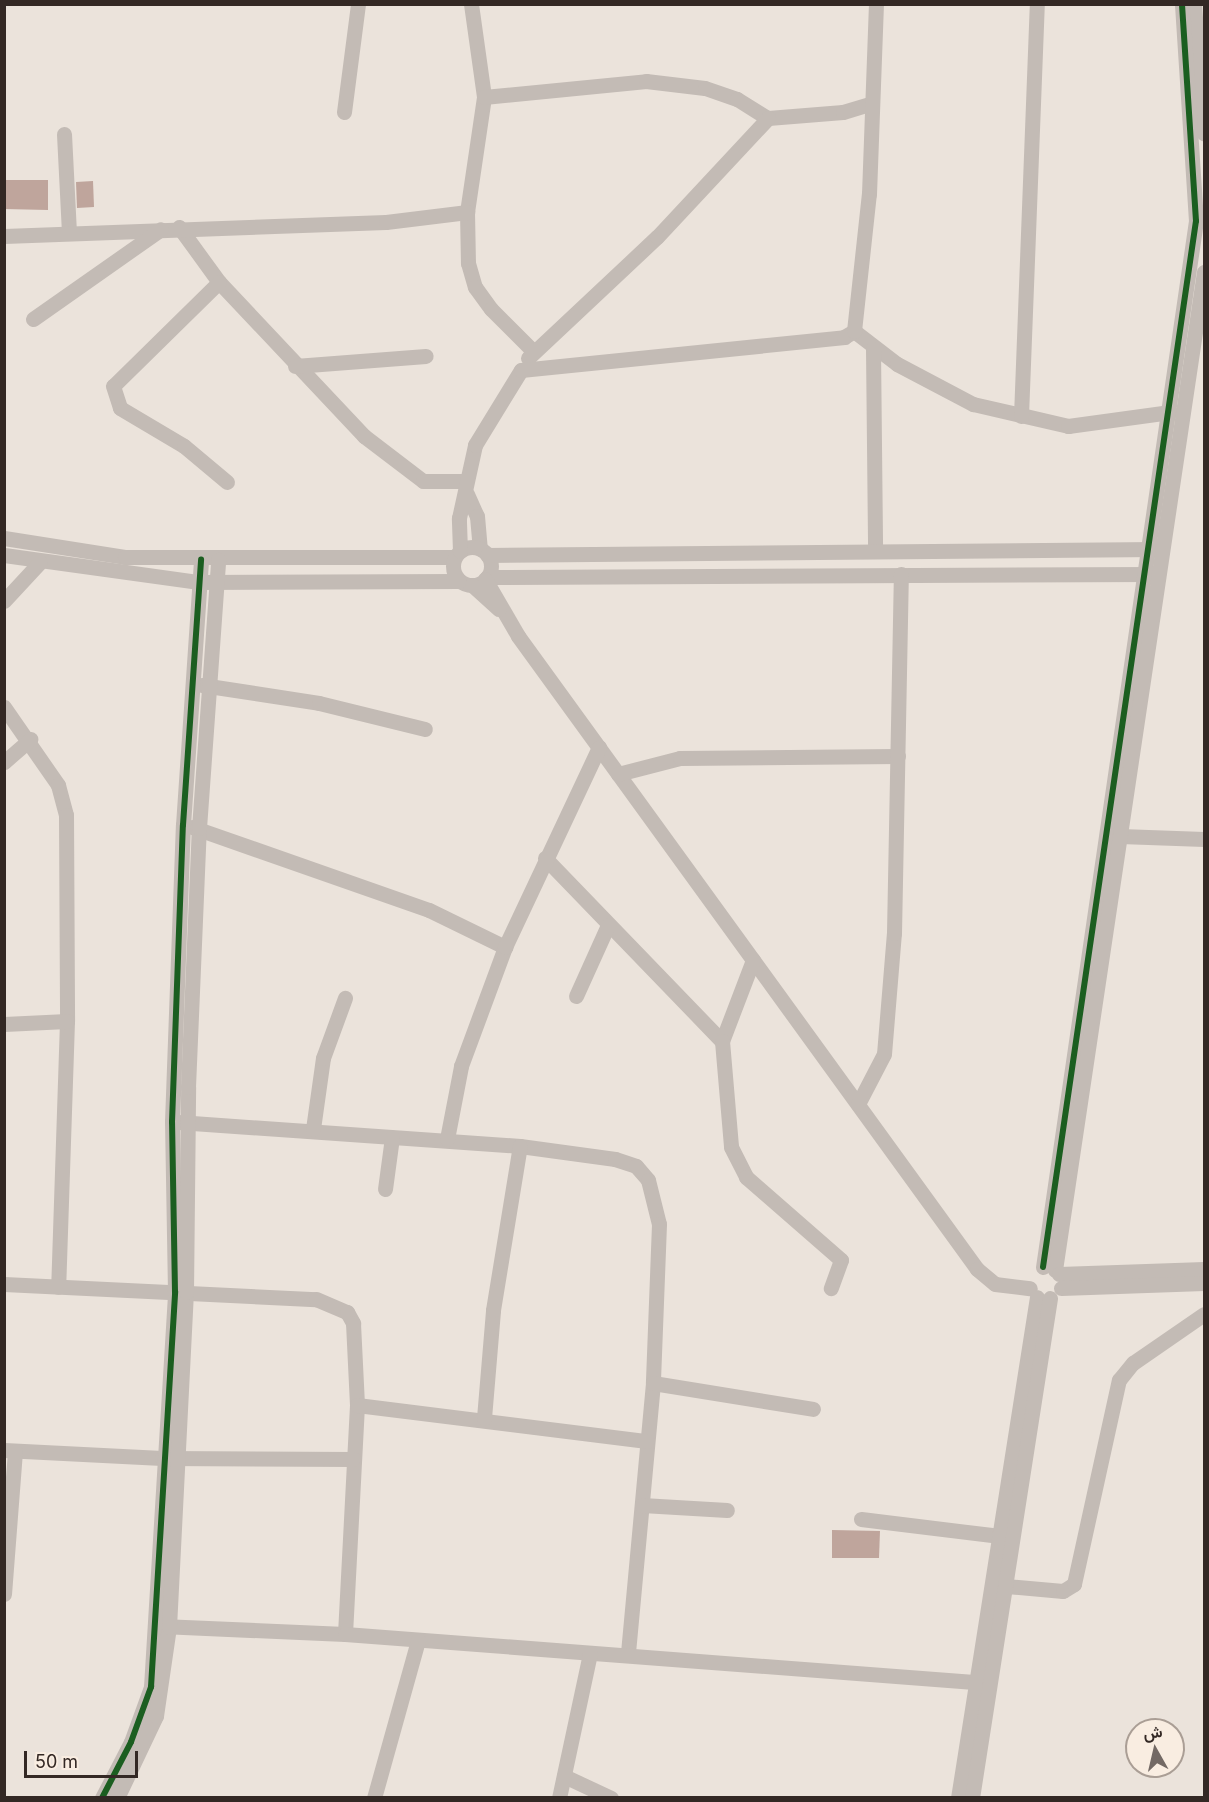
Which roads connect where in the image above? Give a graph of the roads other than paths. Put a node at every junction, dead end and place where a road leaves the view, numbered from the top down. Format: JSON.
{"nodes":[{"id":1,"x":358,"y":4,"type":"edge"},
{"id":2,"x":471,"y":4,"type":"edge"},
{"id":3,"x":876,"y":4,"type":"edge"},
{"id":4,"x":1037,"y":4,"type":"edge"},
{"id":5,"x":1182,"y":4,"type":"edge"},
{"id":6,"x":1194,"y":4,"type":"edge"},
{"id":7,"x":484,"y":97,"type":"junction"},
{"id":8,"x":870,"y":104,"type":"junction"},
{"id":9,"x":344,"y":112,"type":"dead end"},
{"id":10,"x":768,"y":118,"type":"junction"},
{"id":11,"x":64,"y":134,"type":"dead end"},
{"id":12,"x":1204,"y":134,"type":"edge"},
{"id":13,"x":467,"y":212,"type":"junction"},
{"id":14,"x":179,"y":227,"type":"junction"},
{"id":15,"x":161,"y":229,"type":"junction"},
{"id":16,"x":69,"y":233,"type":"junction"},
{"id":17,"x":4,"y":236,"type":"edge"},
{"id":18,"x":1204,"y":272,"type":"edge"},
{"id":19,"x":219,"y":282,"type":"junction"},
{"id":20,"x":33,"y":319,"type":"dead end"},
{"id":21,"x":854,"y":331,"type":"junction"},
{"id":22,"x":873,"y":349,"type":"junction"},
{"id":23,"x":532,"y":351,"type":"junction"},
{"id":24,"x":426,"y":356,"type":"dead end"},
{"id":25,"x":295,"y":366,"type":"junction"},
{"id":26,"x":520,"y":370,"type":"junction"},
{"id":27,"x":1170,"y":412,"type":"junction"},
{"id":28,"x":1021,"y":416,"type":"junction"},
{"id":29,"x":227,"y":482,"type":"dead end"},
{"id":30,"x":466,"y":488,"type":"junction"},
{"id":31,"x":4,"y":538,"type":"edge"},
{"id":32,"x":1155,"y":549,"type":"junction"},
{"id":33,"x":875,"y":551,"type":"junction"},
{"id":34,"x":484,"y":552,"type":"junction"},
{"id":35,"x":458,"y":554,"type":"junction"},
{"id":36,"x":4,"y":555,"type":"edge"},
{"id":37,"x":201,"y":560,"type":"junction"},
{"id":38,"x":218,"y":560,"type":"junction"},
{"id":39,"x":40,"y":561,"type":"junction"},
{"id":40,"x":901,"y":574,"type":"junction"},
{"id":41,"x":1152,"y":574,"type":"junction"},
{"id":42,"x":476,"y":581,"type":"junction"},
{"id":43,"x":199,"y":582,"type":"junction"},
{"id":44,"x":216,"y":583,"type":"junction"},
{"id":45,"x":4,"y":601,"type":"edge"},
{"id":46,"x":193,"y":683,"type":"junction"},
{"id":47,"x":209,"y":686,"type":"junction"},
{"id":48,"x":4,"y":707,"type":"edge"},
{"id":49,"x":425,"y":729,"type":"dead end"},
{"id":50,"x":30,"y":739,"type":"junction"},
{"id":51,"x":598,"y":747,"type":"junction"},
{"id":52,"x":898,"y":756,"type":"junction"},
{"id":53,"x":4,"y":762,"type":"edge"},
{"id":54,"x":618,"y":774,"type":"junction"},
{"id":55,"x":183,"y":825,"type":"junction"},
{"id":56,"x":199,"y":828,"type":"junction"},
{"id":57,"x":1120,"y":836,"type":"junction"},
{"id":58,"x":1204,"y":839,"type":"edge"},
{"id":59,"x":545,"y":858,"type":"junction"},
{"id":60,"x":608,"y":925,"type":"junction"},
{"id":61,"x":505,"y":947,"type":"junction"},
{"id":62,"x":753,"y":960,"type":"junction"},
{"id":63,"x":576,"y":996,"type":"dead end"},
{"id":64,"x":345,"y":998,"type":"dead end"},
{"id":65,"x":67,"y":1021,"type":"junction"},
{"id":66,"x":4,"y":1024,"type":"edge"},
{"id":67,"x":722,"y":1041,"type":"junction"},
{"id":68,"x":858,"y":1104,"type":"junction"},
{"id":69,"x":180,"y":1123,"type":"junction"},
{"id":70,"x":313,"y":1129,"type":"junction"},
{"id":71,"x":392,"y":1137,"type":"junction"},
{"id":72,"x":447,"y":1139,"type":"junction"},
{"id":73,"x":520,"y":1146,"type":"junction"},
{"id":74,"x":385,"y":1189,"type":"dead end"},
{"id":75,"x":1204,"y":1269,"type":"edge"},
{"id":76,"x":1048,"y":1283,"type":"junction"},
{"id":77,"x":1204,"y":1283,"type":"edge"},
{"id":78,"x":4,"y":1284,"type":"edge"},
{"id":79,"x":58,"y":1287,"type":"junction"},
{"id":80,"x":831,"y":1288,"type":"dead end"},
{"id":81,"x":180,"y":1292,"type":"junction"},
{"id":82,"x":1204,"y":1314,"type":"edge"},
{"id":83,"x":652,"y":1383,"type":"junction"},
{"id":84,"x":357,"y":1405,"type":"junction"},
{"id":85,"x":813,"y":1409,"type":"dead end"},
{"id":86,"x":484,"y":1418,"type":"junction"},
{"id":87,"x":647,"y":1442,"type":"junction"},
{"id":88,"x":10,"y":1450,"type":"edge"},
{"id":89,"x":168,"y":1457,"type":"junction"},
{"id":90,"x":352,"y":1459,"type":"junction"},
{"id":91,"x":642,"y":1505,"type":"junction"},
{"id":92,"x":727,"y":1510,"type":"dead end"},
{"id":93,"x":861,"y":1519,"type":"dead end"},
{"id":94,"x":1000,"y":1536,"type":"junction"},
{"id":95,"x":1006,"y":1586,"type":"junction"},
{"id":96,"x":4,"y":1594,"type":"edge"},
{"id":97,"x":162,"y":1626,"type":"junction"},
{"id":98,"x":345,"y":1634,"type":"junction"},
{"id":99,"x":418,"y":1640,"type":"junction"},
{"id":100,"x":590,"y":1653,"type":"junction"},
{"id":101,"x":628,"y":1653,"type":"junction"},
{"id":102,"x":981,"y":1682,"type":"junction"},
{"id":103,"x":564,"y":1776,"type":"junction"},
{"id":104,"x":102,"y":1797,"type":"edge"},
{"id":105,"x":117,"y":1797,"type":"edge"},
{"id":106,"x":374,"y":1797,"type":"edge"},
{"id":107,"x":559,"y":1797,"type":"edge"},
{"id":108,"x":611,"y":1797,"type":"edge"},
{"id":109,"x":958,"y":1797,"type":"edge"},
{"id":110,"x":972,"y":1797,"type":"edge"}],
"edges":[{"from":1,"to":9,"type":"street"},
{"from":2,"to":7,"type":"street"},
{"from":3,"to":8,"type":"street"},
{"from":4,"to":28,"type":"street"},
{"from":5,"to":27,"type":"street"},
{"from":6,"to":12,"type":"street"},
{"from":7,"to":10,"type":"street"},
{"from":7,"to":13,"type":"street"},
{"from":8,"to":10,"type":"street"},
{"from":8,"to":21,"type":"street"},
{"from":10,"to":23,"type":"street"},
{"from":11,"to":16,"type":"street"},
{"from":13,"to":14,"type":"street"},
{"from":13,"to":23,"type":"street"},
{"from":14,"to":15,"type":"street"},
{"from":14,"to":19,"type":"street"},
{"from":15,"to":16,"type":"street"},
{"from":15,"to":20,"type":"street"},
{"from":16,"to":17,"type":"street"},
{"from":18,"to":32,"type":"street"},
{"from":19,"to":25,"type":"street"},
{"from":19,"to":29,"type":"street"},
{"from":21,"to":22,"type":"street"},
{"from":21,"to":26,"type":"street"},
{"from":22,"to":28,"type":"street"},
{"from":22,"to":33,"type":"street"},
{"from":23,"to":26,"type":"street"},
{"from":24,"to":25,"type":"street"},
{"from":25,"to":30,"type":"street"},
{"from":26,"to":30,"type":"street"},
{"from":27,"to":28,"type":"street"},
{"from":27,"to":32,"type":"street"},
{"from":30,"to":34,"type":"street"},
{"from":30,"to":35,"type":"street"},
{"from":31,"to":37,"type":"street"},
{"from":32,"to":33,"type":"street"},
{"from":32,"to":41,"type":"street"},
{"from":33,"to":34,"type":"street"},
{"from":34,"to":35,"type":"street"},
{"from":34,"to":42,"type":"street"},
{"from":35,"to":38,"type":"street"},
{"from":35,"to":42,"type":"street"},
{"from":36,"to":39,"type":"street"},
{"from":37,"to":38,"type":"street"},
{"from":37,"to":43,"type":"street"},
{"from":38,"to":44,"type":"street"},
{"from":39,"to":43,"type":"street"},
{"from":39,"to":45,"type":"street"},
{"from":40,"to":41,"type":"street"},
{"from":40,"to":42,"type":"street"},
{"from":40,"to":52,"type":"street"},
{"from":41,"to":57,"type":"street"},
{"from":41,"to":76,"type":"street"},
{"from":42,"to":44,"type":"street"},
{"from":42,"to":51,"type":"street"},
{"from":43,"to":44,"type":"street"},
{"from":43,"to":46,"type":"street"},
{"from":44,"to":47,"type":"street"},
{"from":46,"to":47,"type":"street"},
{"from":46,"to":55,"type":"street"},
{"from":47,"to":49,"type":"street"},
{"from":47,"to":56,"type":"street"},
{"from":48,"to":50,"type":"street"},
{"from":50,"to":53,"type":"street"},
{"from":50,"to":65,"type":"street"},
{"from":51,"to":54,"type":"street"},
{"from":51,"to":59,"type":"street"},
{"from":52,"to":54,"type":"street"},
{"from":52,"to":68,"type":"street"},
{"from":54,"to":62,"type":"street"},
{"from":55,"to":56,"type":"street"},
{"from":55,"to":69,"type":"street"},
{"from":56,"to":61,"type":"street"},
{"from":56,"to":69,"type":"street"},
{"from":57,"to":58,"type":"street"},
{"from":57,"to":76,"type":"street"},
{"from":59,"to":60,"type":"street"},
{"from":59,"to":61,"type":"street"},
{"from":60,"to":63,"type":"street"},
{"from":60,"to":67,"type":"street"},
{"from":61,"to":72,"type":"street"},
{"from":62,"to":67,"type":"street"},
{"from":62,"to":68,"type":"street"},
{"from":64,"to":70,"type":"street"},
{"from":65,"to":66,"type":"street"},
{"from":65,"to":79,"type":"street"},
{"from":67,"to":80,"type":"street"},
{"from":68,"to":76,"type":"street"},
{"from":69,"to":70,"type":"street"},
{"from":69,"to":81,"type":"street"},
{"from":70,"to":71,"type":"street"},
{"from":71,"to":72,"type":"street"},
{"from":71,"to":74,"type":"street"},
{"from":72,"to":73,"type":"street"},
{"from":73,"to":83,"type":"street"},
{"from":73,"to":86,"type":"street"},
{"from":75,"to":76,"type":"street"},
{"from":76,"to":77,"type":"street"},
{"from":76,"to":94,"type":"street"},
{"from":76,"to":95,"type":"street"},
{"from":78,"to":79,"type":"street"},
{"from":79,"to":81,"type":"street"},
{"from":81,"to":84,"type":"street"},
{"from":81,"to":89,"type":"street"},
{"from":82,"to":95,"type":"street"},
{"from":83,"to":85,"type":"street"},
{"from":83,"to":87,"type":"street"},
{"from":84,"to":86,"type":"street"},
{"from":84,"to":90,"type":"street"},
{"from":86,"to":87,"type":"street"},
{"from":87,"to":91,"type":"street"},
{"from":88,"to":89,"type":"street"},
{"from":88,"to":96,"type":"street"},
{"from":89,"to":90,"type":"street"},
{"from":89,"to":97,"type":"street"},
{"from":90,"to":98,"type":"street"},
{"from":91,"to":92,"type":"street"},
{"from":91,"to":101,"type":"street"},
{"from":93,"to":94,"type":"street"},
{"from":94,"to":102,"type":"street"},
{"from":95,"to":102,"type":"street"},
{"from":97,"to":98,"type":"street"},
{"from":97,"to":104,"type":"street"},
{"from":97,"to":105,"type":"street"},
{"from":98,"to":99,"type":"street"},
{"from":99,"to":100,"type":"street"},
{"from":99,"to":106,"type":"street"},
{"from":100,"to":101,"type":"street"},
{"from":100,"to":103,"type":"street"},
{"from":101,"to":102,"type":"street"},
{"from":102,"to":109,"type":"street"},
{"from":102,"to":110,"type":"street"},
{"from":103,"to":107,"type":"street"},
{"from":103,"to":108,"type":"street"}]}
